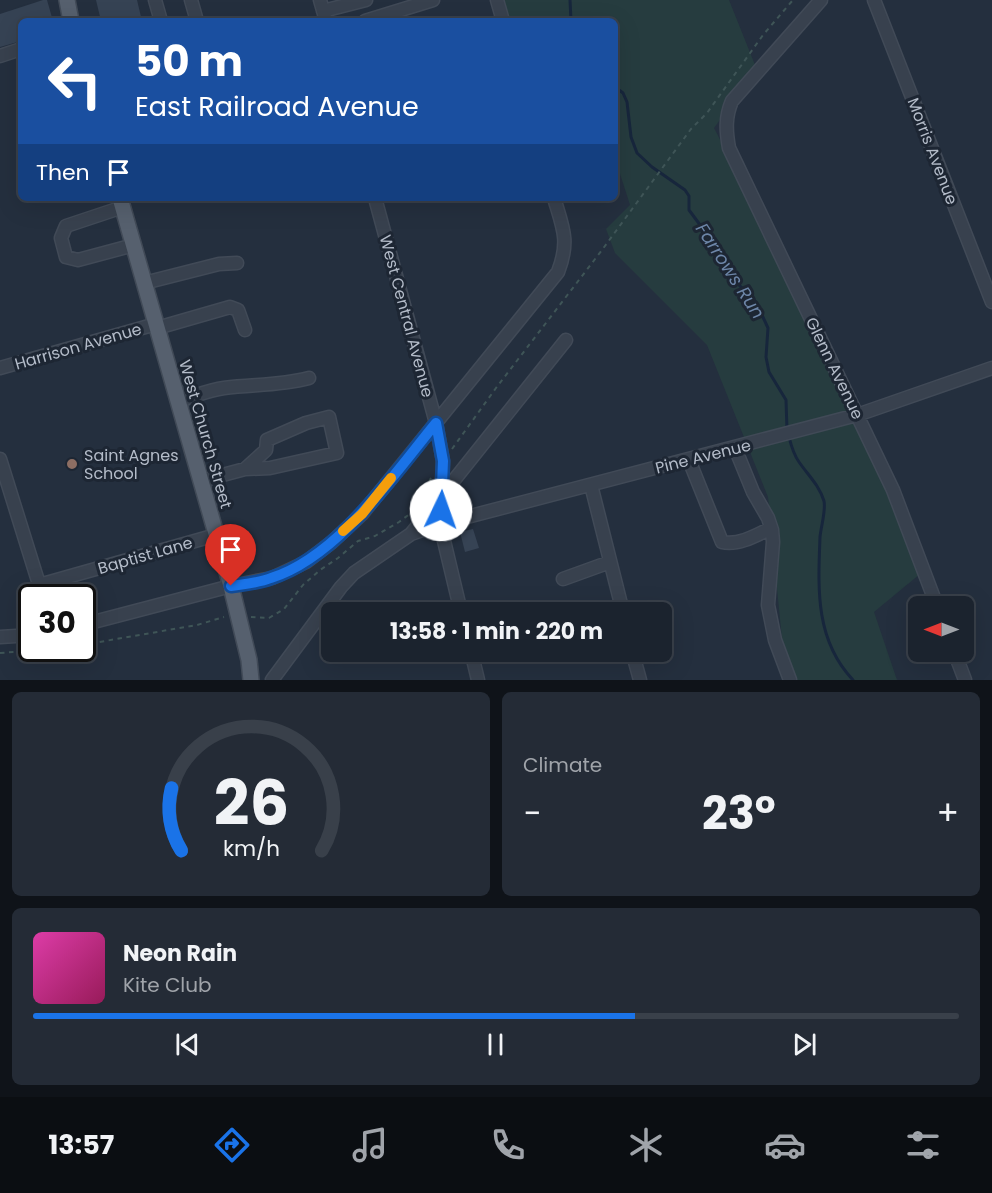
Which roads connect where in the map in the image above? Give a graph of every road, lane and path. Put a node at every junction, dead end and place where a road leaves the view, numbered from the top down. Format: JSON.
{"nodes":[{"id":1,"x":67,"y":0,"type":"edge"},
{"id":2,"x":155,"y":0,"type":"edge"},
{"id":3,"x":191,"y":0,"type":"edge"},
{"id":4,"x":366,"y":0,"type":"edge"},
{"id":5,"x":434,"y":0,"type":"edge"},
{"id":6,"x":497,"y":0,"type":"edge"},
{"id":7,"x":793,"y":0,"type":"edge"},
{"id":8,"x":821,"y":0,"type":"edge"},
{"id":9,"x":874,"y":0,"type":"edge"},
{"id":10,"x":401,"y":5,"type":"edge"},
{"id":11,"x":323,"y":11,"type":"edge"},
{"id":12,"x":70,"y":18,"type":"edge"},
{"id":13,"x":160,"y":18,"type":"edge"},
{"id":14,"x":196,"y":18,"type":"edge"},
{"id":15,"x":372,"y":18,"type":"edge"},
{"id":16,"x":502,"y":18,"type":"edge"},
{"id":17,"x":18,"y":50,"type":"edge"},
{"id":18,"x":0,"y":56,"type":"edge"},
{"id":19,"x":639,"y":199,"type":"dead end"},
{"id":20,"x":376,"y":201,"type":"edge"},
{"id":21,"x":555,"y":201,"type":"edge"},
{"id":22,"x":122,"y":203,"type":"edge"},
{"id":23,"x":134,"y":245,"type":"junction"},
{"id":24,"x":237,"y":263,"type":"dead end"},
{"id":25,"x":144,"y":283,"type":"junction"},
{"id":26,"x":992,"y":302,"type":"edge"},
{"id":27,"x":156,"y":326,"type":"junction"},
{"id":28,"x":245,"y":330,"type":"dead end"},
{"id":29,"x":566,"y":340,"type":"dead end"},
{"id":30,"x":0,"y":368,"type":"edge"},
{"id":31,"x":992,"y":368,"type":"edge"},
{"id":32,"x":309,"y":378,"type":"dead end"},
{"id":33,"x":178,"y":401,"type":"junction"},
{"id":34,"x":857,"y":415,"type":"junction"},
{"id":35,"x":436,"y":423,"type":"junction"},
{"id":36,"x":735,"y":448,"type":"junction"},
{"id":37,"x":0,"y":459,"type":"edge"},
{"id":38,"x":688,"y":460,"type":"junction"},
{"id":39,"x":246,"y":469,"type":"junction"},
{"id":40,"x":201,"y":481,"type":"junction"},
{"id":41,"x":591,"y":485,"type":"junction"},
{"id":42,"x":442,"y":495,"type":"junction"},
{"id":43,"x":440,"y":524,"type":"junction"},
{"id":44,"x":771,"y":528,"type":"junction"},
{"id":45,"x":411,"y":534,"type":"junction"},
{"id":46,"x":216,"y":535,"type":"junction"},
{"id":47,"x":610,"y":562,"type":"junction"},
{"id":48,"x":562,"y":579,"type":"dead end"},
{"id":49,"x":39,"y":584,"type":"edge"},
{"id":50,"x":63,"y":584,"type":"edge"},
{"id":51,"x":231,"y":586,"type":"junction"},
{"id":52,"x":933,"y":596,"type":"edge"},
{"id":53,"x":459,"y":602,"type":"edge"},
{"id":54,"x":620,"y":602,"type":"edge"},
{"id":55,"x":96,"y":621,"type":"edge"},
{"id":56,"x":18,"y":636,"type":"edge"},
{"id":57,"x":0,"y":638,"type":"edge"},
{"id":58,"x":18,"y":651,"type":"edge"},
{"id":59,"x":0,"y":652,"type":"edge"},
{"id":60,"x":474,"y":662,"type":"edge"},
{"id":61,"x":635,"y":662,"type":"edge"},
{"id":62,"x":958,"y":662,"type":"edge"},
{"id":63,"x":251,"y":680,"type":"edge"},
{"id":64,"x":272,"y":680,"type":"edge"},
{"id":65,"x":478,"y":680,"type":"edge"},
{"id":66,"x":640,"y":680,"type":"edge"},
{"id":67,"x":790,"y":680,"type":"edge"},
{"id":68,"x":965,"y":680,"type":"edge"}],
"edges":[{"from":1,"to":12,"type":"main road"},
{"from":2,"to":13,"type":"street"},
{"from":3,"to":14,"type":"street"},
{"from":4,"to":11,"type":"street"},
{"from":5,"to":10,"type":"street"},
{"from":6,"to":16,"type":"street"},
{"from":7,"to":19,"type":"path"},
{"from":8,"to":34,"type":"street","name":"Glenn Avenue"},
{"from":9,"to":26,"type":"street","name":"Morris Avenue"},
{"from":10,"to":15,"type":"street"},
{"from":17,"to":18,"type":"street"},
{"from":20,"to":35,"type":"street","name":"West Central Avenue"},
{"from":21,"to":35,"type":"street"},
{"from":22,"to":23,"type":"main road","name":"West Church Street"},
{"from":22,"to":23,"type":"street"},
{"from":23,"to":25,"type":"main road","name":"West Church Street"},
{"from":24,"to":25,"type":"street"},
{"from":25,"to":27,"type":"main road","name":"West Church Street"},
{"from":27,"to":28,"type":"street","name":"Harrison Avenue"},
{"from":27,"to":30,"type":"street","name":"Harrison Avenue"},
{"from":27,"to":33,"type":"main road","name":"West Church Street"},
{"from":29,"to":42,"type":"street"},
{"from":31,"to":34,"type":"street","name":"Pine Avenue"},
{"from":32,"to":33,"type":"street"},
{"from":33,"to":40,"type":"main road","name":"West Church Street"},
{"from":34,"to":36,"type":"street","name":"Pine Avenue"},
{"from":34,"to":52,"type":"street","name":"Glenn Avenue"},
{"from":35,"to":42,"type":"street","name":"West Central Avenue"},
{"from":35,"to":51,"type":"street"},
{"from":36,"to":38,"type":"street","name":"Pine Avenue"},
{"from":36,"to":44,"type":"street"},
{"from":37,"to":49,"type":"street"},
{"from":38,"to":41,"type":"street","name":"Pine Avenue"},
{"from":38,"to":44,"type":"street"},
{"from":39,"to":39,"type":"street"},
{"from":39,"to":40,"type":"street"},
{"from":40,"to":46,"type":"main road","name":"West Church Street"},
{"from":41,"to":43,"type":"street","name":"Pine Avenue"},
{"from":41,"to":47,"type":"street"},
{"from":42,"to":43,"type":"street","name":"West Central Avenue"},
{"from":42,"to":45,"type":"street"},
{"from":43,"to":45,"type":"street","name":"Pine Avenue"},
{"from":43,"to":53,"type":"street","name":"West Central Avenue"},
{"from":44,"to":67,"type":"street"},
{"from":45,"to":64,"type":"street"},
{"from":46,"to":50,"type":"street","name":"Baptist Lane"},
{"from":46,"to":51,"type":"main road","name":"West Church Street"},
{"from":47,"to":48,"type":"street"},
{"from":47,"to":54,"type":"street"},
{"from":51,"to":55,"type":"street"},
{"from":51,"to":63,"type":"main road","name":"West Church Street"},
{"from":56,"to":57,"type":"street"},
{"from":58,"to":59,"type":"path"},
{"from":60,"to":65,"type":"street"},
{"from":61,"to":66,"type":"street"},
{"from":62,"to":68,"type":"street"}]}
